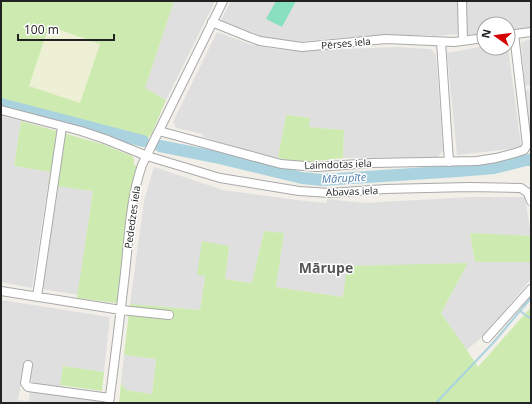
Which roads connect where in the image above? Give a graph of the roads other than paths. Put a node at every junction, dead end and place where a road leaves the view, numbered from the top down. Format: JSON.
{"nodes":[{"id":1,"x":223,"y":1,"type":"edge"},
{"id":2,"x":462,"y":1,"type":"edge"},
{"id":3,"x":212,"y":22,"type":"junction"},
{"id":4,"x":531,"y":32,"type":"edge"},
{"id":5,"x":516,"y":34,"type":"edge"},
{"id":6,"x":476,"y":39,"type":"edge"},
{"id":7,"x":463,"y":41,"type":"junction"},
{"id":8,"x":441,"y":42,"type":"junction"},
{"id":9,"x":514,"y":56,"type":"edge"},
{"id":10,"x":1,"y":110,"type":"edge"},
{"id":11,"x":62,"y":127,"type":"junction"},
{"id":12,"x":159,"y":131,"type":"junction"},
{"id":13,"x":147,"y":156,"type":"junction"},
{"id":14,"x":450,"y":162,"type":"junction"},
{"id":15,"x":531,"y":201,"type":"edge"},
{"id":16,"x":531,"y":288,"type":"edge"},
{"id":17,"x":1,"y":291,"type":"edge"},
{"id":18,"x":37,"y":297,"type":"junction"},
{"id":19,"x":121,"y":310,"type":"junction"},
{"id":20,"x":169,"y":315,"type":"dead end"},
{"id":21,"x":487,"y":338,"type":"dead end"},
{"id":22,"x":28,"y":365,"type":"dead end"},
{"id":23,"x":110,"y":401,"type":"edge"}],
"edges":[{"from":1,"to":3,"type":"street","name":"Pededzes iela"},
{"from":2,"to":7,"type":"street"},
{"from":3,"to":8,"type":"street","name":"Pērses iela"},
{"from":3,"to":12,"type":"street","name":"Pededzes iela"},
{"from":4,"to":5,"type":"street"},
{"from":6,"to":7,"type":"street","name":"Pērses iela"},
{"from":7,"to":8,"type":"street","name":"Pērses iela"},
{"from":8,"to":14,"type":"street"},
{"from":9,"to":14,"type":"street"},
{"from":10,"to":11,"type":"street"},
{"from":11,"to":13,"type":"street"},
{"from":11,"to":18,"type":"street"},
{"from":12,"to":13,"type":"street","name":"Pededzes iela"},
{"from":12,"to":14,"type":"street","name":"Laimdotas iela"},
{"from":13,"to":15,"type":"street","name":"Abavas iela"},
{"from":13,"to":19,"type":"street","name":"Pededzes iela"},
{"from":16,"to":21,"type":"street"},
{"from":17,"to":18,"type":"street"},
{"from":18,"to":19,"type":"street"},
{"from":19,"to":20,"type":"street"},
{"from":19,"to":23,"type":"street","name":"Pededzes iela"},
{"from":22,"to":23,"type":"street"}]}
